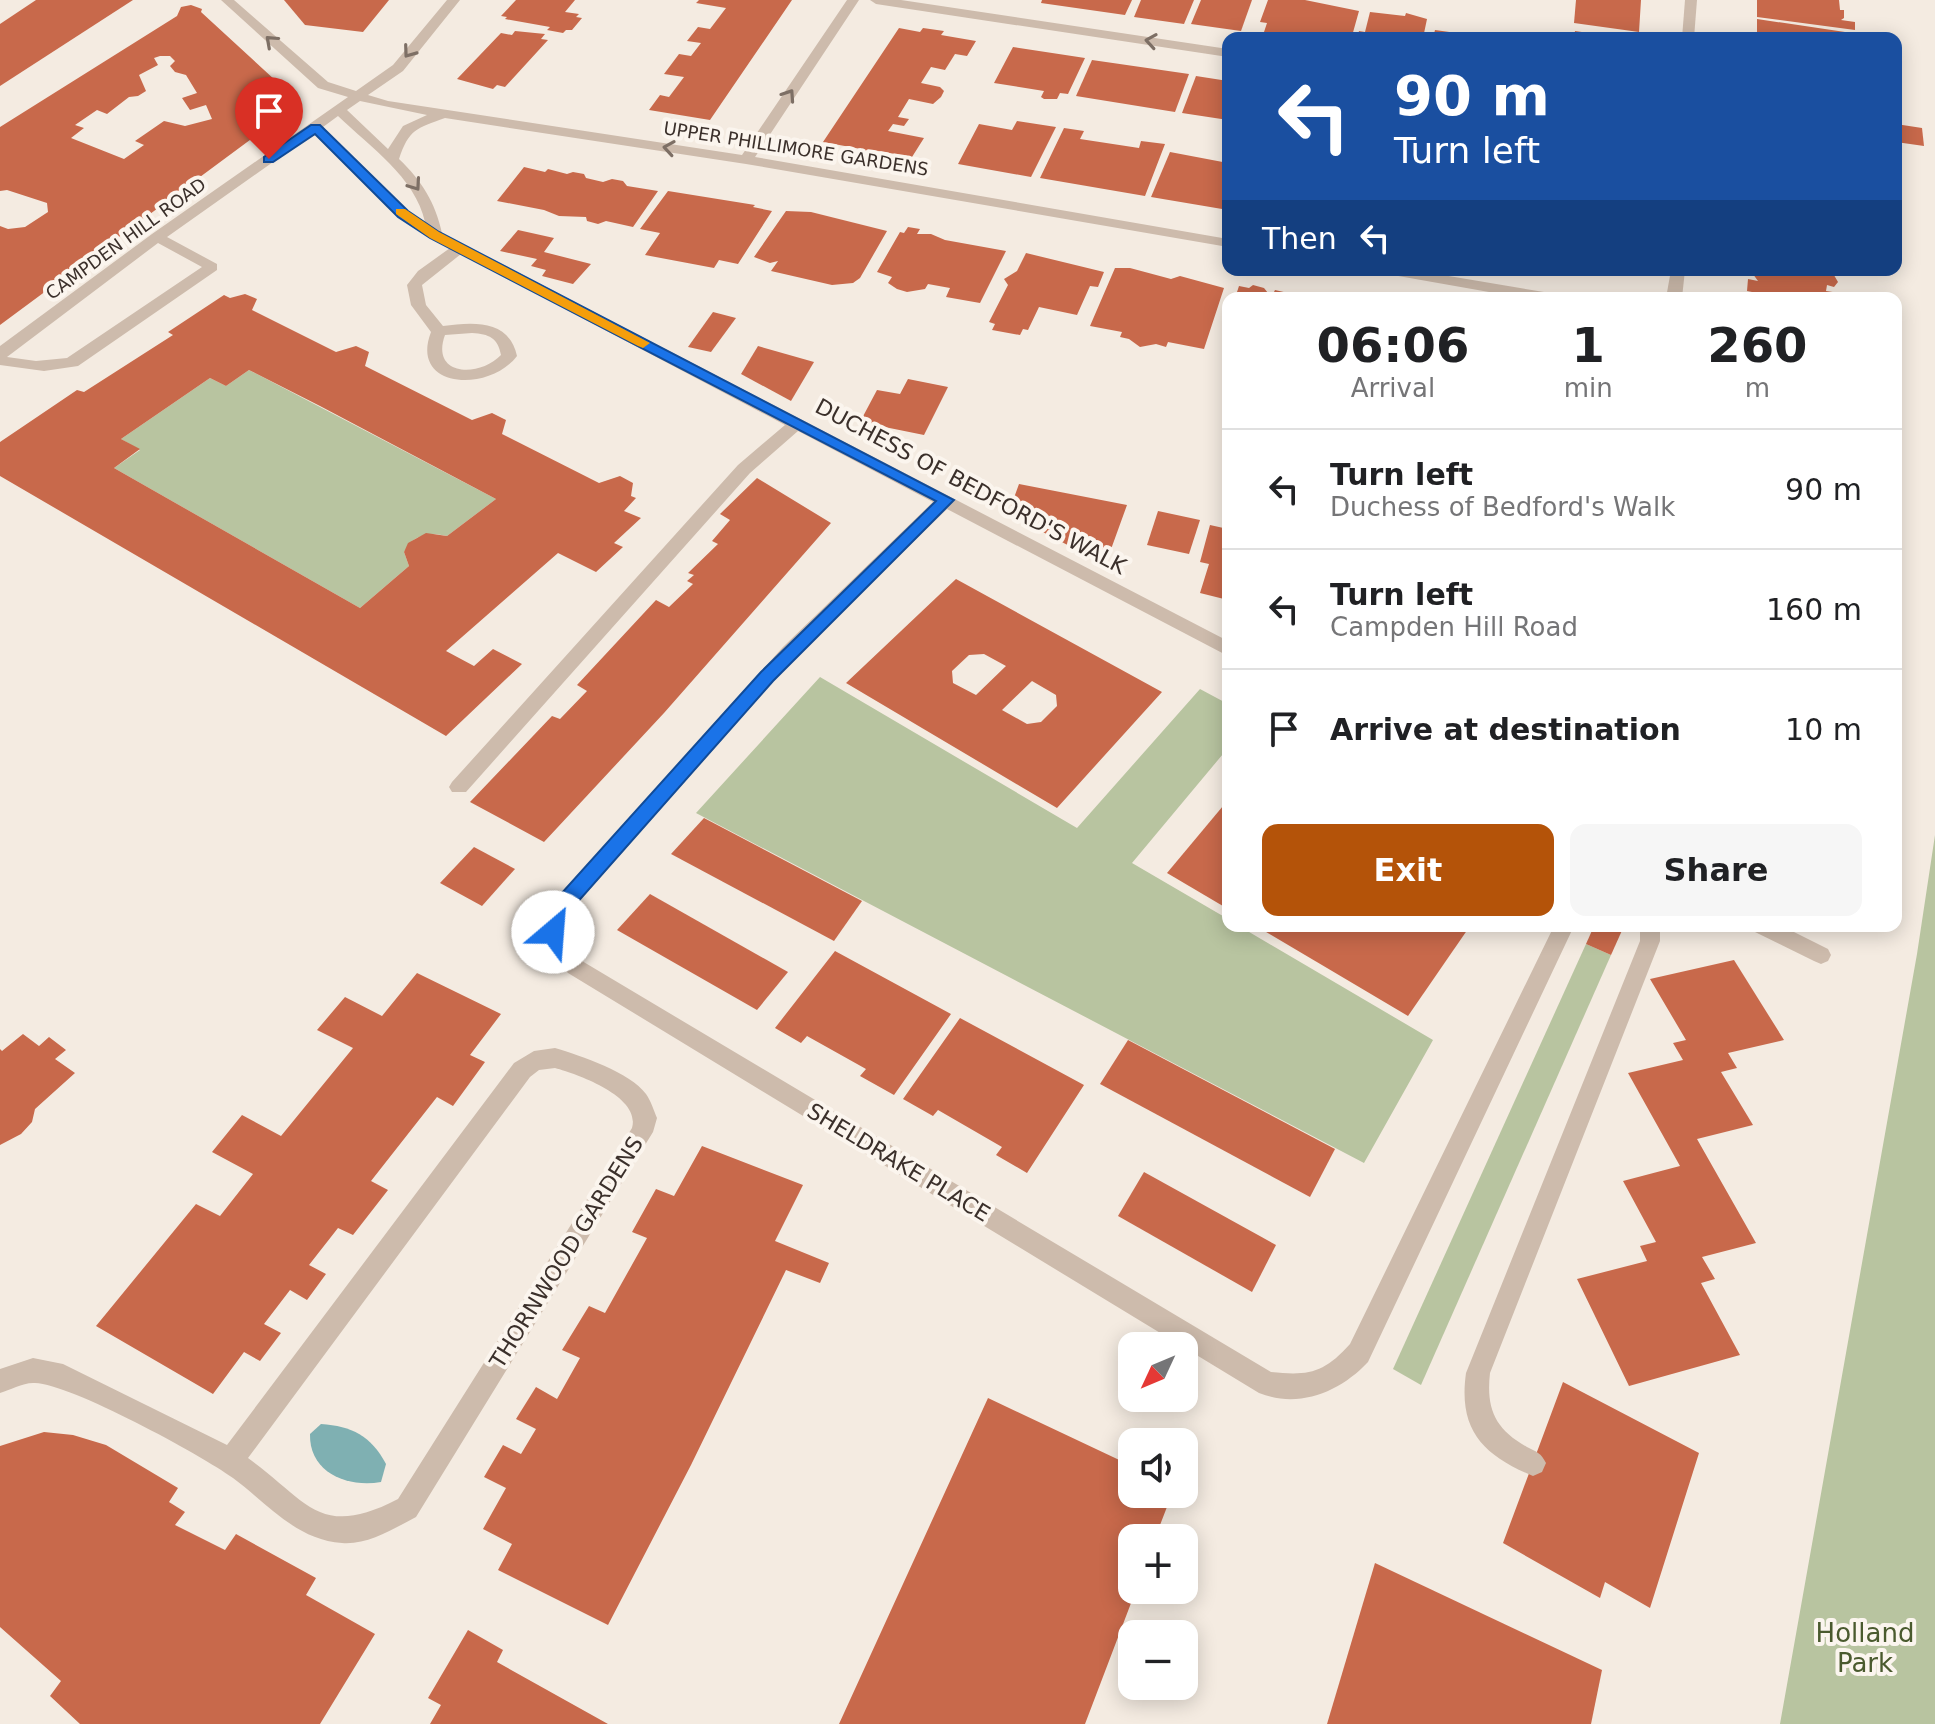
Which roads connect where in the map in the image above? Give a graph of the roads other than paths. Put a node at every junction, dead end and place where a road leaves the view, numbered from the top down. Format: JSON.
{"nodes":[{"id":1,"x":227,"y":0,"type":"edge"},
{"id":2,"x":454,"y":0,"type":"edge"},
{"id":3,"x":853,"y":0,"type":"edge"},
{"id":4,"x":876,"y":0,"type":"edge"},
{"id":5,"x":1691,"y":0,"type":"edge"},
{"id":6,"x":1688,"y":32,"type":"edge"},
{"id":7,"x":1222,"y":52,"type":"edge"},
{"id":8,"x":358,"y":97,"type":"junction"},
{"id":9,"x":340,"y":111,"type":"junction"},
{"id":10,"x":448,"y":115,"type":"junction"},
{"id":11,"x":315,"y":127,"type":"junction"},
{"id":12,"x":393,"y":158,"type":"junction"},
{"id":13,"x":746,"y":160,"type":"junction"},
{"id":14,"x":435,"y":235,"type":"junction"},
{"id":15,"x":157,"y":237,"type":"junction"},
{"id":16,"x":1222,"y":242,"type":"edge"},
{"id":17,"x":460,"y":248,"type":"junction"},
{"id":18,"x":1422,"y":276,"type":"edge"},
{"id":19,"x":1515,"y":292,"type":"edge"},
{"id":20,"x":439,"y":331,"type":"junction"},
{"id":21,"x":0,"y":354,"type":"edge"},
{"id":22,"x":0,"y":360,"type":"edge"},
{"id":23,"x":798,"y":422,"type":"junction"},
{"id":24,"x":946,"y":500,"type":"junction"},
{"id":25,"x":1222,"y":646,"type":"edge"},
{"id":26,"x":459,"y":787,"type":"dead end"},
{"id":27,"x":1561,"y":932,"type":"edge"},
{"id":28,"x":1650,"y":932,"type":"edge"},
{"id":29,"x":1774,"y":932,"type":"edge"},
{"id":30,"x":1821,"y":955,"type":"dead end"},
{"id":31,"x":0,"y":1381,"type":"edge"},
{"id":32,"x":230,"y":1461,"type":"junction"},
{"id":33,"x":1533,"y":1463,"type":"dead end"}],
"edges":[{"from":8,"to":1,"type":"street","name":"UPPER PHILLIMORE GARDENS","one_way":true},
{"from":2,"to":8,"type":"street","name":"CAMPDEN HILL ROAD","one_way":true},
{"from":13,"to":3,"type":"street","one_way":true},
{"from":7,"to":4,"type":"street","one_way":true},
{"from":5,"to":6,"type":"street"},
{"from":8,"to":9,"type":"street","name":"CAMPDEN HILL ROAD"},
{"from":8,"to":10,"type":"street","name":"UPPER PHILLIMORE GARDENS"},
{"from":9,"to":11,"type":"street","name":"CAMPDEN HILL ROAD"},
{"from":9,"to":12,"type":"street"},
{"from":10,"to":12,"type":"street"},
{"from":13,"to":10,"type":"street","name":"UPPER PHILLIMORE GARDENS","one_way":true},
{"from":11,"to":14,"type":"street","name":"DUCHESS OF BEDFORD'S WALK"},
{"from":11,"to":15,"type":"street","name":"CAMPDEN HILL ROAD"},
{"from":12,"to":14,"type":"street","one_way":true},
{"from":13,"to":16,"type":"street","name":"UPPER PHILLIMORE GARDENS"},
{"from":14,"to":17,"type":"street","name":"DUCHESS OF BEDFORD'S WALK"},
{"from":15,"to":21,"type":"street","name":"CAMPDEN HILL ROAD"},
{"from":15,"to":22,"type":"street"},
{"from":17,"to":20,"type":"street"},
{"from":17,"to":23,"type":"street","name":"DUCHESS OF BEDFORD'S WALK"},
{"from":18,"to":19,"type":"street"},
{"from":20,"to":20,"type":"street"},
{"from":23,"to":24,"type":"street","name":"DUCHESS OF BEDFORD'S WALK"},
{"from":23,"to":26,"type":"street"},
{"from":24,"to":25,"type":"street","name":"DUCHESS OF BEDFORD'S WALK"},
{"from":24,"to":27,"type":"street","name":"SHELDRAKE PLACE"},
{"from":28,"to":33,"type":"street"},
{"from":29,"to":30,"type":"street"},
{"from":31,"to":32,"type":"street","name":"THORNWOOD GARDENS"},
{"from":32,"to":32,"type":"street","name":"THORNWOOD GARDENS"}]}
